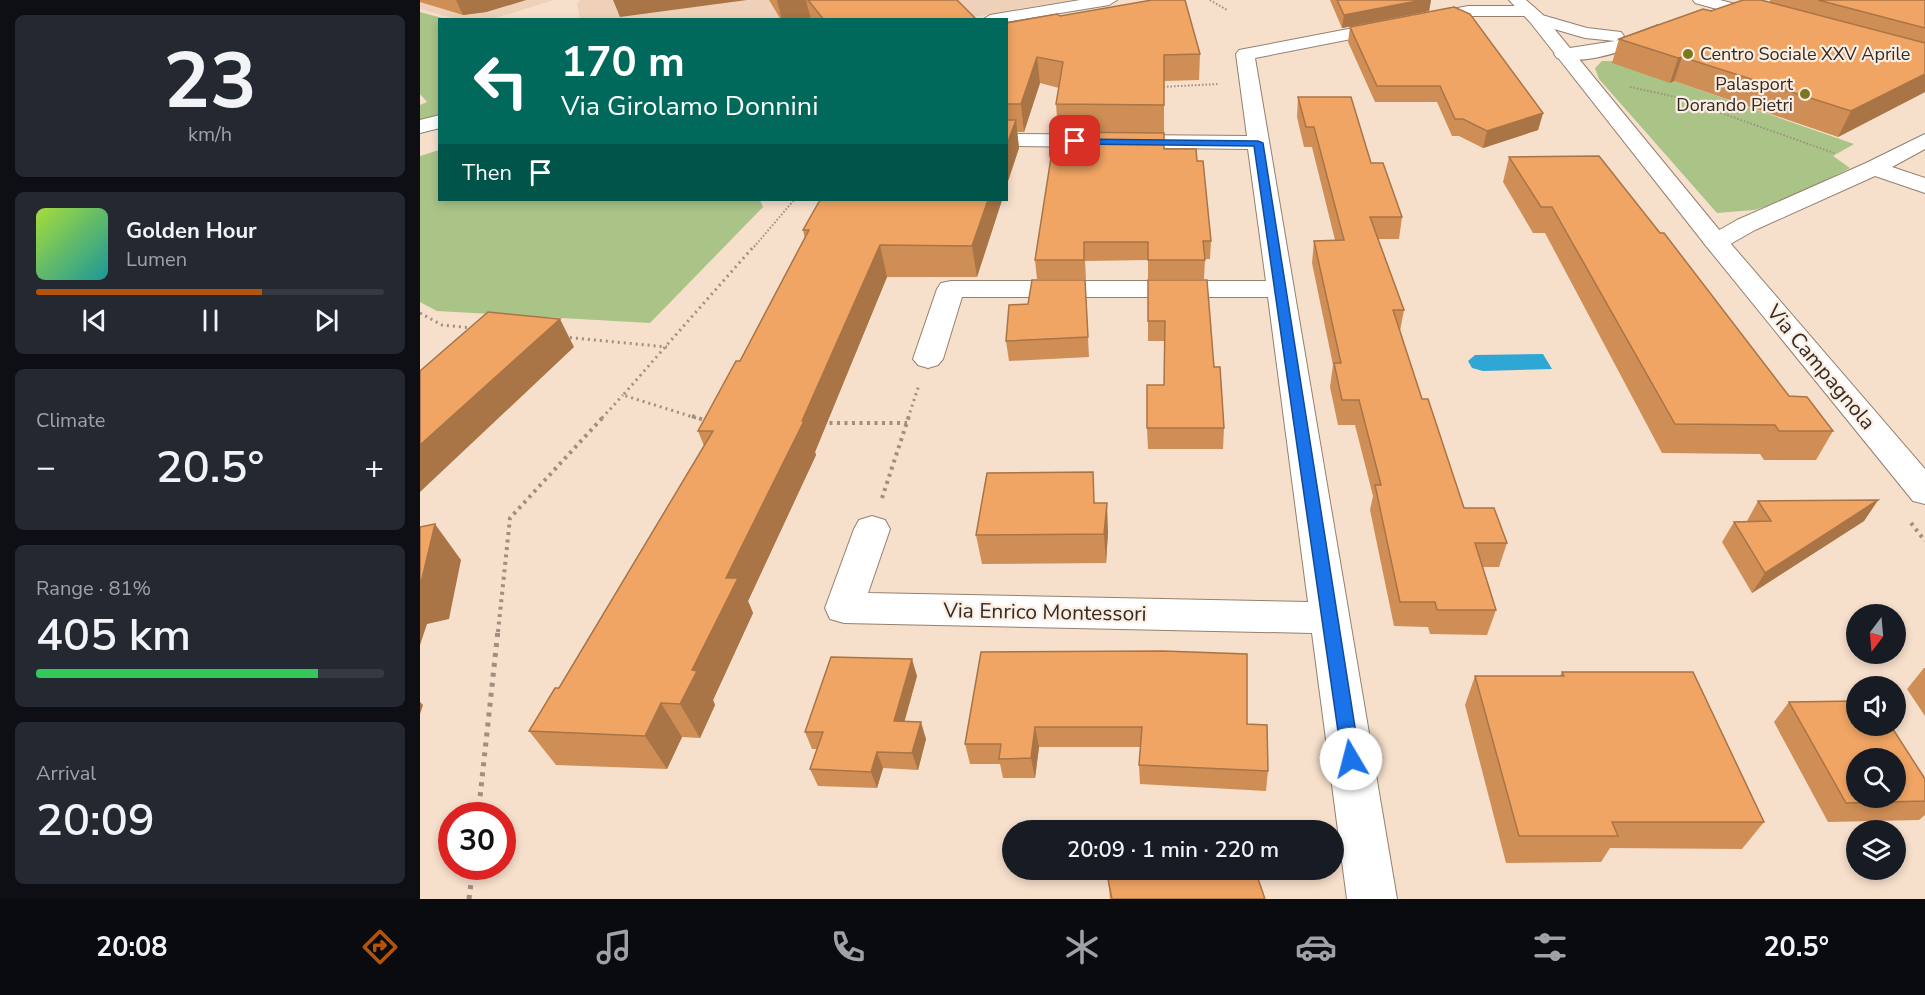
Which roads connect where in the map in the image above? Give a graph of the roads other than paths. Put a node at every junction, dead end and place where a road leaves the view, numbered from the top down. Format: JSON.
{"nodes":[{"id":1,"x":1109,"y":0,"type":"edge"},
{"id":2,"x":1730,"y":3,"type":"edge"},
{"id":3,"x":1699,"y":8,"type":"edge"},
{"id":4,"x":1527,"y":10,"type":"edge"},
{"id":5,"x":1002,"y":18,"type":"edge"},
{"id":6,"x":1786,"y":23,"type":"edge"},
{"id":7,"x":1674,"y":24,"type":"edge"},
{"id":8,"x":1647,"y":35,"type":"junction"},
{"id":9,"x":1606,"y":37,"type":"junction"},
{"id":10,"x":1560,"y":50,"type":"junction"},
{"id":11,"x":438,"y":122,"type":"edge"},
{"id":12,"x":420,"y":127,"type":"edge"},
{"id":13,"x":1008,"y":140,"type":"edge"},
{"id":14,"x":1925,"y":140,"type":"edge"},
{"id":15,"x":1258,"y":143,"type":"junction"},
{"id":16,"x":1874,"y":168,"type":"junction"},
{"id":17,"x":1925,"y":186,"type":"edge"},
{"id":18,"x":1708,"y":232,"type":"junction"},
{"id":19,"x":1280,"y":289,"type":"junction"},
{"id":20,"x":928,"y":359,"type":"road end"},
{"id":21,"x":1925,"y":492,"type":"edge"},
{"id":22,"x":872,"y":529,"type":"road end"},
{"id":23,"x":1330,"y":618,"type":"junction"},
{"id":24,"x":1372,"y":899,"type":"edge"}],
"edges":[{"from":1,"to":5,"type":"street"},
{"from":2,"to":3,"type":"street"},
{"from":2,"to":6,"type":"street"},
{"from":4,"to":9,"type":"street"},
{"from":4,"to":10,"type":"street","name":"Via Campagnola"},
{"from":4,"to":15,"type":"street"},
{"from":7,"to":8,"type":"street"},
{"from":8,"to":9,"type":"street"},
{"from":8,"to":10,"type":"street"},
{"from":9,"to":10,"type":"street"},
{"from":10,"to":18,"type":"street","name":"Via Campagnola"},
{"from":11,"to":12,"type":"street"},
{"from":13,"to":15,"type":"street"},
{"from":14,"to":16,"type":"street"},
{"from":15,"to":19,"type":"street"},
{"from":16,"to":17,"type":"street"},
{"from":16,"to":18,"type":"street"},
{"from":18,"to":21,"type":"street","name":"Via Campagnola"},
{"from":19,"to":20,"type":"street"},
{"from":19,"to":23,"type":"street"},
{"from":22,"to":23,"type":"street","name":"Via Enrico Montessori"},
{"from":23,"to":24,"type":"street"}]}
